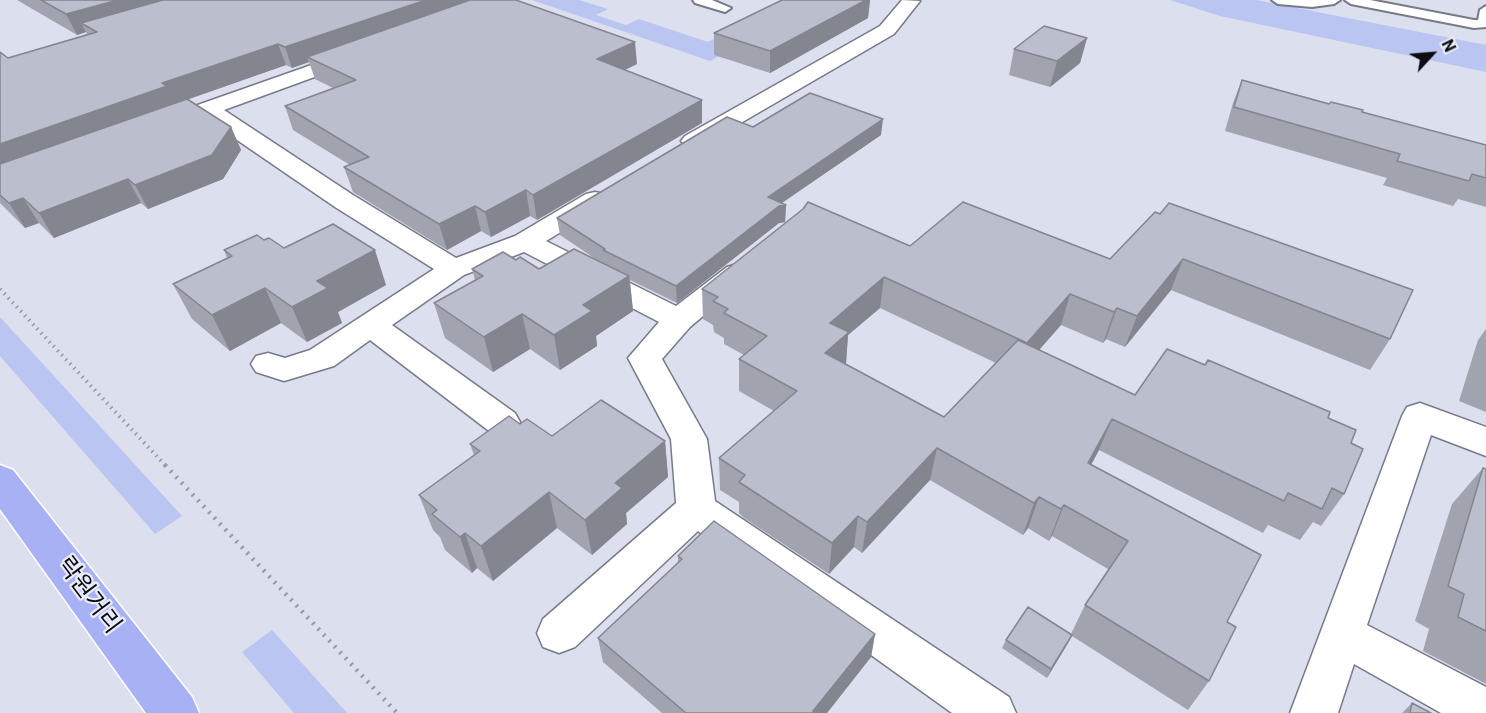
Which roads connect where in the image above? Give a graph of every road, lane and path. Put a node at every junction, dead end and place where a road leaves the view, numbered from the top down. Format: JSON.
{"nodes":[{"id":1,"x":699,"y":0,"type":"edge"},
{"id":2,"x":1278,"y":0,"type":"edge"},
{"id":3,"x":1334,"y":0,"type":"edge"},
{"id":4,"x":1351,"y":0,"type":"edge"},
{"id":5,"x":1409,"y":0,"type":"edge"},
{"id":6,"x":912,"y":1,"type":"edge"},
{"id":7,"x":1387,"y":5,"type":"junction"},
{"id":8,"x":725,"y":8,"type":"dead end"},
{"id":9,"x":1486,"y":10,"type":"edge"},
{"id":10,"x":376,"y":48,"type":"edge"},
{"id":11,"x":207,"y":109,"type":"junction"},
{"id":12,"x":142,"y":132,"type":"edge"},
{"id":13,"x":667,"y":156,"type":"edge"},
{"id":14,"x":617,"y":187,"type":"edge"},
{"id":15,"x":525,"y":242,"type":"junction"},
{"id":16,"x":762,"y":253,"type":"edge"},
{"id":17,"x":454,"y":269,"type":"junction"},
{"id":18,"x":0,"y":289,"type":"edge"},
{"id":19,"x":679,"y":320,"type":"junction"},
{"id":20,"x":371,"y":325,"type":"junction"},
{"id":21,"x":268,"y":364,"type":"dead end"},
{"id":22,"x":502,"y":422,"type":"edge"},
{"id":23,"x":1486,"y":442,"type":"edge"},
{"id":24,"x":0,"y":480,"type":"edge"},
{"id":25,"x":696,"y":509,"type":"junction"},
{"id":26,"x":559,"y":633,"type":"dead end"},
{"id":27,"x":1342,"y":635,"type":"junction"},
{"id":28,"x":1486,"y":712,"type":"edge"},
{"id":29,"x":175,"y":713,"type":"edge"},
{"id":30,"x":397,"y":713,"type":"edge"},
{"id":31,"x":992,"y":713,"type":"edge"},
{"id":32,"x":1314,"y":713,"type":"edge"}],
"edges":[{"from":1,"to":8,"type":"lane"},
{"from":2,"to":3,"type":"lane"},
{"from":4,"to":7,"type":"lane"},
{"from":5,"to":7,"type":"lane"},
{"from":6,"to":13,"type":"street"},
{"from":7,"to":9,"type":"lane"},
{"from":10,"to":11,"type":"street"},
{"from":11,"to":12,"type":"street"},
{"from":11,"to":17,"type":"street"},
{"from":14,"to":15,"type":"street"},
{"from":15,"to":17,"type":"street"},
{"from":15,"to":19,"type":"street"},
{"from":16,"to":19,"type":"street"},
{"from":17,"to":20,"type":"street"},
{"from":18,"to":30,"type":"path"},
{"from":19,"to":25,"type":"street"},
{"from":20,"to":21,"type":"street"},
{"from":20,"to":22,"type":"street"},
{"from":23,"to":27,"type":"street"},
{"from":24,"to":29,"type":"main road","name":"락원거리"},
{"from":25,"to":26,"type":"street"},
{"from":25,"to":31,"type":"street"},
{"from":27,"to":28,"type":"street"},
{"from":27,"to":32,"type":"street"}]}
